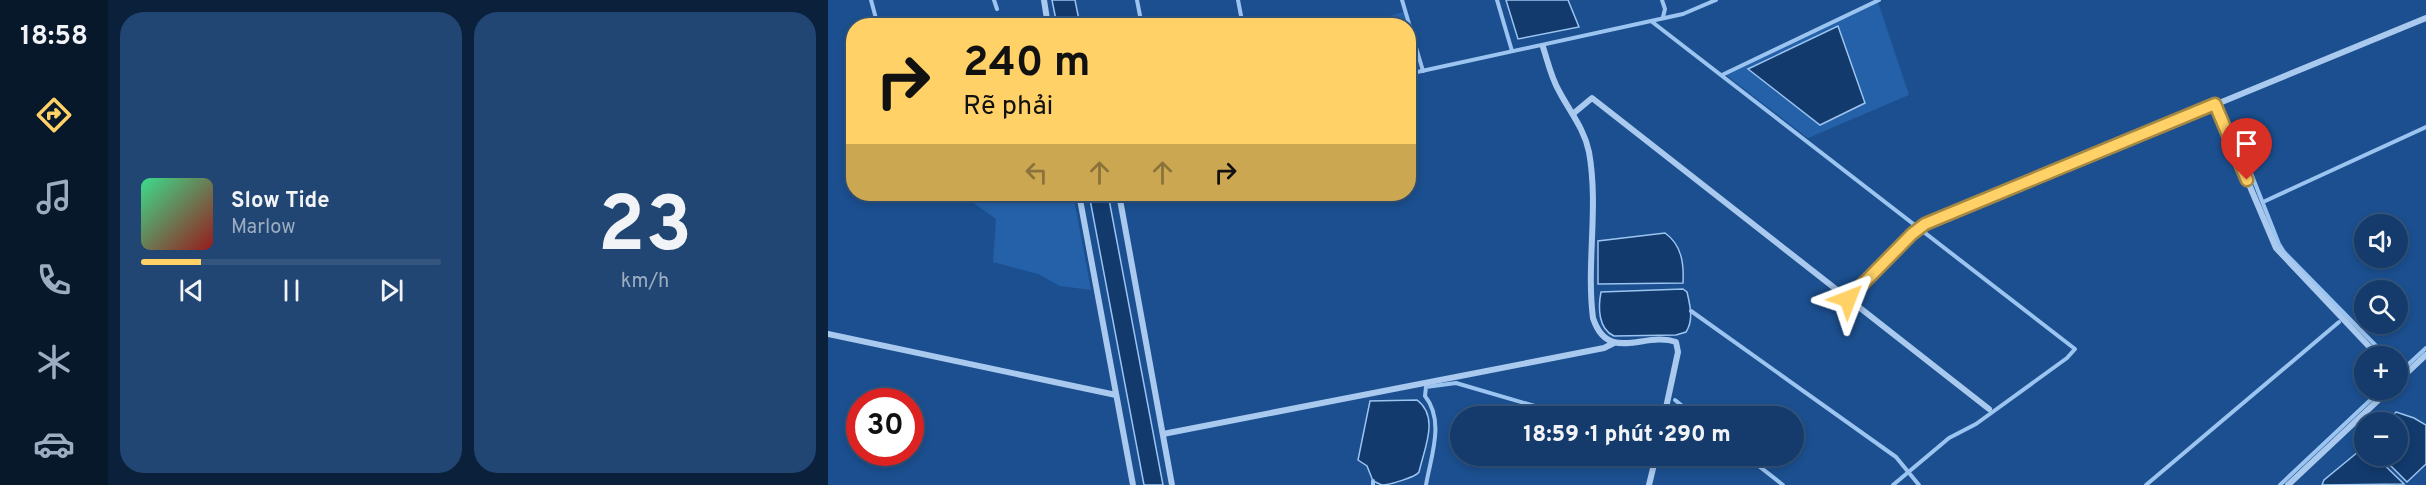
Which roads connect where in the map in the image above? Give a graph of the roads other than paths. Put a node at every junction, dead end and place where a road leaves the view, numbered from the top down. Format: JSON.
{"nodes":[{"id":1,"x":1044,"y":0,"type":"edge"},
{"id":2,"x":1047,"y":18,"type":"edge"},
{"id":3,"x":2426,"y":18,"type":"edge"},
{"id":4,"x":1543,"y":47,"type":"dead end"},
{"id":5,"x":2215,"y":104,"type":"junction"},
{"id":6,"x":1574,"y":113,"type":"junction"},
{"id":7,"x":1080,"y":201,"type":"edge"},
{"id":8,"x":1120,"y":201,"type":"edge"},
{"id":9,"x":1848,"y":299,"type":"junction"},
{"id":10,"x":828,"y":334,"type":"edge"},
{"id":11,"x":1614,"y":343,"type":"junction"},
{"id":12,"x":2369,"y":346,"type":"edge"},
{"id":13,"x":2426,"y":356,"type":"edge"},
{"id":14,"x":2408,"y":371,"type":"edge"},
{"id":15,"x":1116,"y":395,"type":"junction"},
{"id":16,"x":2378,"y":400,"type":"edge"},
{"id":17,"x":1666,"y":406,"type":"edge"},
{"id":18,"x":1989,"y":409,"type":"dead end"},
{"id":19,"x":1162,"y":434,"type":"junction"},
{"id":20,"x":1654,"y":466,"type":"edge"},
{"id":21,"x":1133,"y":485,"type":"edge"},
{"id":22,"x":1172,"y":485,"type":"edge"},
{"id":23,"x":1649,"y":485,"type":"edge"},
{"id":24,"x":2288,"y":485,"type":"edge"}],
"edges":[{"from":1,"to":2,"type":"street"},
{"from":3,"to":5,"type":"street"},
{"from":4,"to":6,"type":"street"},
{"from":5,"to":9,"type":"street"},
{"from":5,"to":12,"type":"street"},
{"from":6,"to":9,"type":"street"},
{"from":6,"to":11,"type":"street"},
{"from":7,"to":15,"type":"street"},
{"from":8,"to":19,"type":"street"},
{"from":9,"to":18,"type":"street"},
{"from":10,"to":15,"type":"street"},
{"from":11,"to":17,"type":"street"},
{"from":11,"to":19,"type":"street"},
{"from":13,"to":14,"type":"street"},
{"from":15,"to":21,"type":"street"},
{"from":16,"to":24,"type":"street"},
{"from":19,"to":22,"type":"street"},
{"from":20,"to":23,"type":"street"}]}
